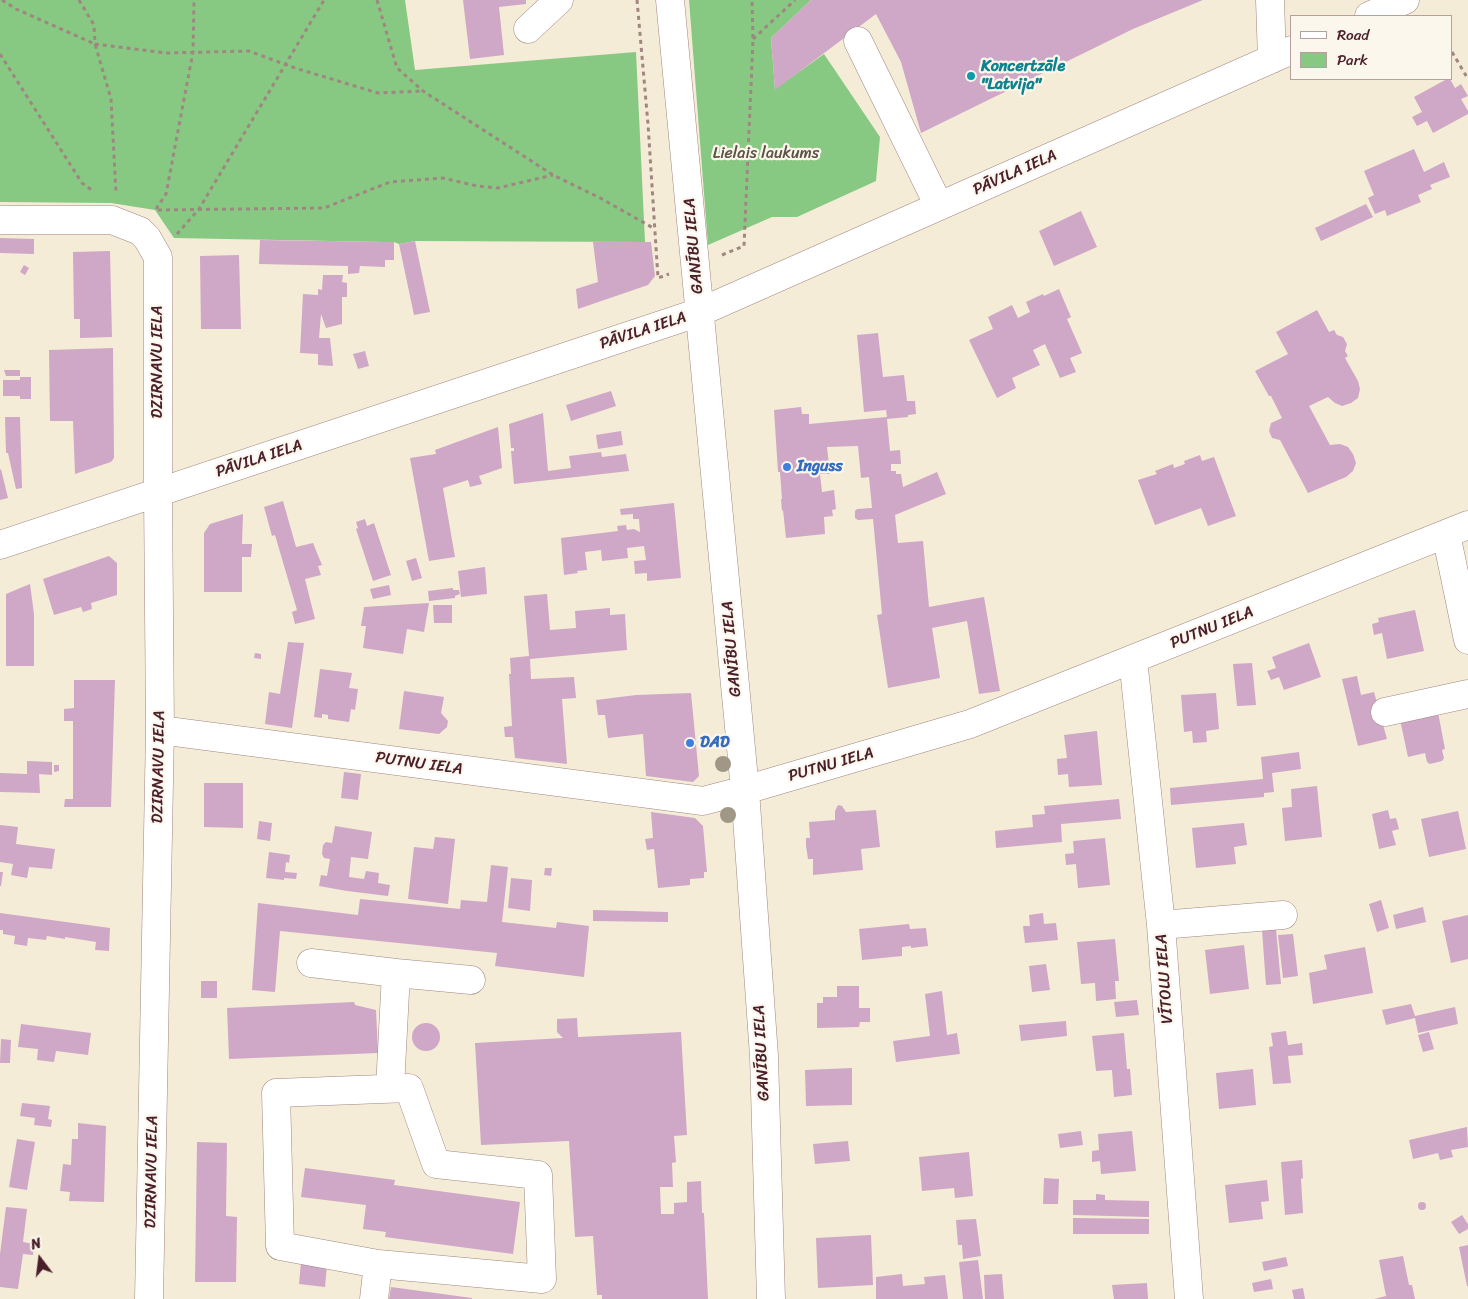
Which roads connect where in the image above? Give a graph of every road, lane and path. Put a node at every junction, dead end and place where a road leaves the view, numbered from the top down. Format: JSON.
{"nodes":[{"id":1,"x":2,"y":0,"type":"edge"},
{"id":2,"x":79,"y":0,"type":"edge"},
{"id":3,"x":194,"y":0,"type":"edge"},
{"id":4,"x":324,"y":0,"type":"edge"},
{"id":5,"x":377,"y":0,"type":"edge"},
{"id":6,"x":559,"y":0,"type":"edge"},
{"id":7,"x":637,"y":0,"type":"edge"},
{"id":8,"x":670,"y":0,"type":"edge"},
{"id":9,"x":752,"y":0,"type":"edge"},
{"id":10,"x":795,"y":0,"type":"edge"},
{"id":11,"x":1270,"y":0,"type":"edge"},
{"id":12,"x":528,"y":29,"type":"dead end"},
{"id":13,"x":753,"y":40,"type":"junction"},
{"id":14,"x":858,"y":40,"type":"dead end"},
{"id":15,"x":95,"y":44,"type":"junction"},
{"id":16,"x":193,"y":52,"type":"junction"},
{"id":17,"x":0,"y":54,"type":"edge"},
{"id":18,"x":1453,"y":54,"type":"edge"},
{"id":19,"x":1282,"y":55,"type":"edge"},
{"id":20,"x":285,"y":65,"type":"junction"},
{"id":21,"x":1468,"y":79,"type":"edge"},
{"id":22,"x":423,"y":91,"type":"junction"},
{"id":23,"x":553,"y":175,"type":"junction"},
{"id":24,"x":939,"y":206,"type":"junction"},
{"id":25,"x":199,"y":209,"type":"junction"},
{"id":26,"x":112,"y":212,"type":"junction"},
{"id":27,"x":0,"y":220,"type":"edge"},
{"id":28,"x":655,"y":229,"type":"junction"},
{"id":29,"x":152,"y":247,"type":"junction"},
{"id":30,"x":720,"y":256,"type":"dead end"},
{"id":31,"x":674,"y":272,"type":"dead end"},
{"id":32,"x":700,"y":312,"type":"junction"},
{"id":33,"x":158,"y":493,"type":"junction"},
{"id":34,"x":1457,"y":530,"type":"edge"},
{"id":35,"x":0,"y":546,"type":"edge"},
{"id":36,"x":1468,"y":640,"type":"edge"},
{"id":37,"x":1133,"y":659,"type":"junction"},
{"id":38,"x":1468,"y":694,"type":"edge"},
{"id":39,"x":1385,"y":712,"type":"dead end"},
{"id":40,"x":160,"y":730,"type":"junction"},
{"id":41,"x":745,"y":790,"type":"junction"},
{"id":42,"x":1283,"y":915,"type":"dead end"},
{"id":43,"x":1161,"y":925,"type":"junction"},
{"id":44,"x":311,"y":963,"type":"dead end"},
{"id":45,"x":396,"y":973,"type":"junction"},
{"id":46,"x":471,"y":980,"type":"dead end"},
{"id":47,"x":390,"y":1088,"type":"junction"},
{"id":48,"x":378,"y":1264,"type":"junction"},
{"id":49,"x":149,"y":1299,"type":"edge"},
{"id":50,"x":374,"y":1299,"type":"edge"},
{"id":51,"x":771,"y":1299,"type":"edge"},
{"id":52,"x":1189,"y":1299,"type":"edge"}],
"edges":[{"from":1,"to":15,"type":"path"},
{"from":2,"to":15,"type":"path"},
{"from":3,"to":16,"type":"path"},
{"from":4,"to":20,"type":"path"},
{"from":5,"to":22,"type":"path"},
{"from":6,"to":12,"type":"street"},
{"from":7,"to":28,"type":"path"},
{"from":8,"to":32,"type":"street","name":"GANĪBU IELA"},
{"from":9,"to":13,"type":"path"},
{"from":10,"to":13,"type":"path"},
{"from":11,"to":19,"type":"street"},
{"from":13,"to":30,"type":"path"},
{"from":14,"to":24,"type":"street"},
{"from":15,"to":16,"type":"path"},
{"from":15,"to":26,"type":"path"},
{"from":16,"to":20,"type":"path"},
{"from":16,"to":25,"type":"path"},
{"from":17,"to":26,"type":"path"},
{"from":18,"to":21,"type":"path"},
{"from":19,"to":24,"type":"street","name":"PĀVILA IELA"},
{"from":20,"to":22,"type":"path"},
{"from":20,"to":25,"type":"path"},
{"from":22,"to":23,"type":"path"},
{"from":23,"to":25,"type":"path"},
{"from":23,"to":28,"type":"path"},
{"from":24,"to":32,"type":"street","name":"PĀVILA IELA"},
{"from":25,"to":29,"type":"path"},
{"from":26,"to":27,"type":"street"},
{"from":26,"to":29,"type":"street"},
{"from":28,"to":31,"type":"path"},
{"from":29,"to":33,"type":"street","name":"DZIRNAVU IELA"},
{"from":32,"to":33,"type":"street","name":"PĀVILA IELA"},
{"from":32,"to":41,"type":"street","name":"GANĪBU IELA"},
{"from":33,"to":35,"type":"street","name":"PĀVILA IELA"},
{"from":33,"to":40,"type":"street","name":"DZIRNAVU IELA"},
{"from":34,"to":36,"type":"street"},
{"from":34,"to":37,"type":"street","name":"PUTNU IELA"},
{"from":37,"to":41,"type":"street","name":"PUTNU IELA"},
{"from":37,"to":43,"type":"street","name":"VĪTOLU IELA"},
{"from":38,"to":39,"type":"street"},
{"from":40,"to":41,"type":"street","name":"PUTNU IELA"},
{"from":40,"to":49,"type":"street","name":"DZIRNAVU IELA"},
{"from":41,"to":51,"type":"street","name":"GANĪBU IELA"},
{"from":42,"to":43,"type":"street"},
{"from":43,"to":52,"type":"street","name":"VĪTOLU IELA"},
{"from":44,"to":45,"type":"street"},
{"from":45,"to":46,"type":"street"},
{"from":45,"to":47,"type":"street"},
{"from":47,"to":48,"type":"street"},
{"from":47,"to":48,"type":"street"},
{"from":48,"to":50,"type":"street"}]}
